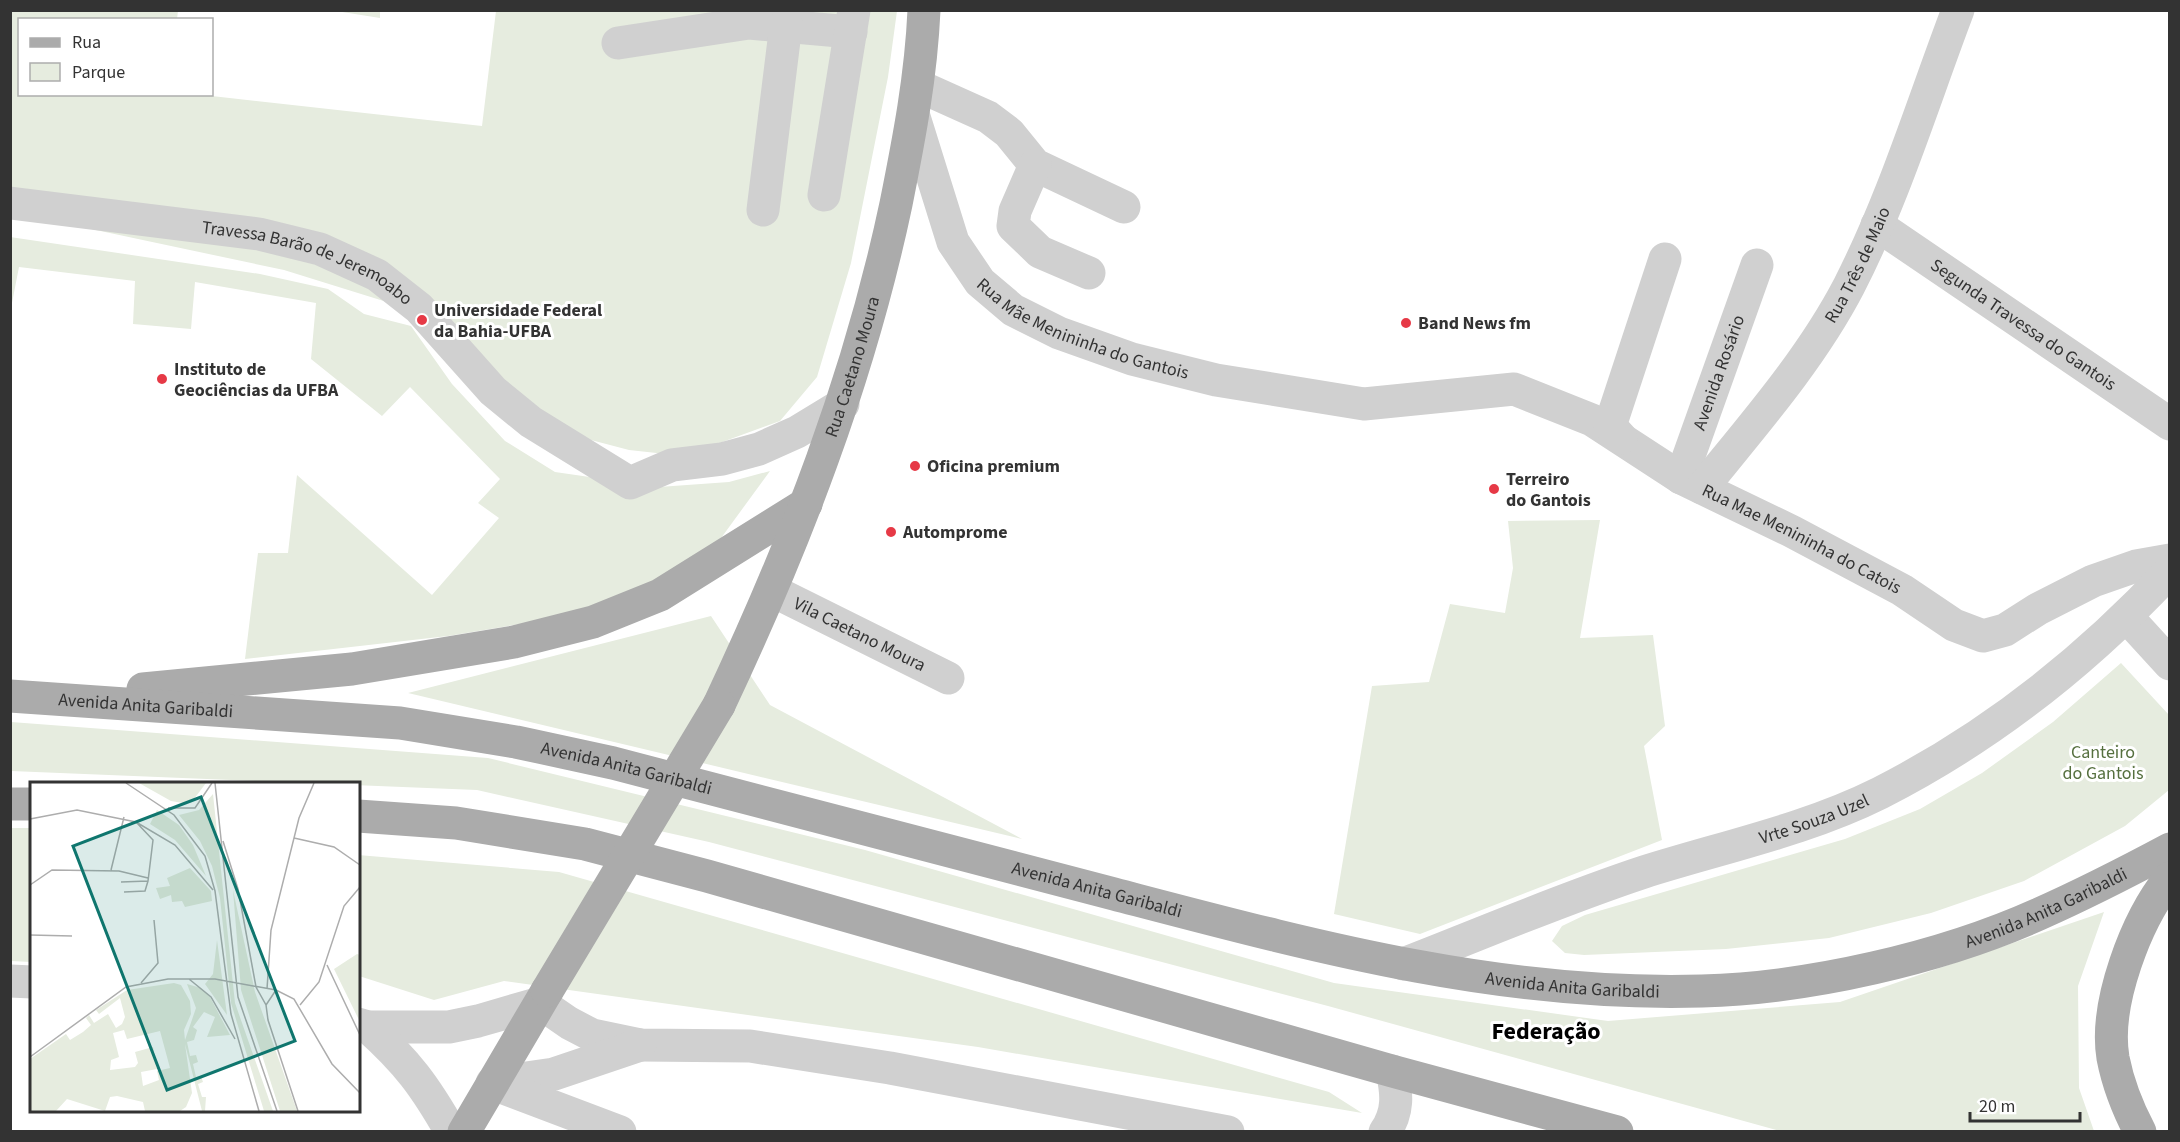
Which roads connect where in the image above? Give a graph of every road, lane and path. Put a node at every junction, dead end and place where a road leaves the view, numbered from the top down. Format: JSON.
{"nodes":[{"id":1,"x":924,"y":10,"type":"edge"},
{"id":2,"x":1958,"y":10,"type":"edge"},
{"id":3,"x":853,"y":21,"type":"edge"},
{"id":4,"x":786,"y":24,"type":"junction"},
{"id":5,"x":618,"y":43,"type":"dead end"},
{"id":6,"x":916,"y":101,"type":"junction"},
{"id":7,"x":1035,"y":165,"type":"junction"},
{"id":8,"x":824,"y":195,"type":"dead end"},
{"id":9,"x":10,"y":203,"type":"edge"},
{"id":10,"x":1124,"y":207,"type":"dead end"},
{"id":11,"x":763,"y":210,"type":"dead end"},
{"id":12,"x":1878,"y":225,"type":"junction"},
{"id":13,"x":1665,"y":259,"type":"dead end"},
{"id":14,"x":1757,"y":265,"type":"dead end"},
{"id":15,"x":1089,"y":273,"type":"dead end"},
{"id":16,"x":843,"y":404,"type":"junction"},
{"id":17,"x":2169,"y":424,"type":"edge"},
{"id":18,"x":1621,"y":438,"type":"junction"},
{"id":19,"x":1692,"y":483,"type":"junction"},
{"id":20,"x":806,"y":504,"type":"junction"},
{"id":21,"x":2169,"y":560,"type":"edge"},
{"id":22,"x":2169,"y":571,"type":"edge"},
{"id":23,"x":771,"y":590,"type":"junction"},
{"id":24,"x":2127,"y":617,"type":"junction"},
{"id":25,"x":2169,"y":664,"type":"edge"},
{"id":26,"x":948,"y":678,"type":"dead end"},
{"id":27,"x":10,"y":696,"type":"edge"},
{"id":28,"x":45,"y":698,"type":"junction"},
{"id":29,"x":10,"y":804,"type":"edge"},
{"id":30,"x":30,"y":804,"type":"edge"},
{"id":31,"x":360,"y":816,"type":"edge"},
{"id":32,"x":2169,"y":849,"type":"edge"},
{"id":33,"x":2169,"y":878,"type":"edge"},
{"id":34,"x":1403,"y":964,"type":"junction"},
{"id":35,"x":10,"y":981,"type":"edge"},
{"id":36,"x":30,"y":982,"type":"edge"},
{"id":37,"x":544,"y":997,"type":"junction"},
{"id":38,"x":363,"y":1026,"type":"edge"},
{"id":39,"x":640,"y":1045,"type":"junction"},
{"id":40,"x":1392,"y":1071,"type":"junction"},
{"id":41,"x":492,"y":1083,"type":"junction"},
{"id":42,"x":451,"y":1131,"type":"edge"},
{"id":43,"x":464,"y":1131,"type":"edge"},
{"id":44,"x":620,"y":1131,"type":"edge"},
{"id":45,"x":1228,"y":1131,"type":"edge"},
{"id":46,"x":1385,"y":1131,"type":"edge"},
{"id":47,"x":1617,"y":1131,"type":"edge"},
{"id":48,"x":2140,"y":1131,"type":"edge"}],
"edges":[{"from":1,"to":6,"type":"main road","name":"Rua Caetano Moura"},
{"from":2,"to":12,"type":"street","name":"Rua Três de Maio"},
{"from":3,"to":4,"type":"street"},
{"from":3,"to":8,"type":"street"},
{"from":4,"to":5,"type":"street"},
{"from":4,"to":11,"type":"street"},
{"from":6,"to":7,"type":"street"},
{"from":6,"to":16,"type":"main road","name":"Rua Caetano Moura"},
{"from":6,"to":18,"type":"street","name":"Rua Mãe Menininha do Gantois"},
{"from":7,"to":10,"type":"street"},
{"from":7,"to":15,"type":"street"},
{"from":9,"to":16,"type":"street","name":"Travessa Barão de Jeremoabo"},
{"from":12,"to":17,"type":"street","name":"Segunda Travessa do Gantois"},
{"from":12,"to":19,"type":"street","name":"Rua Três de Maio"},
{"from":13,"to":18,"type":"street"},
{"from":14,"to":19,"type":"street","name":"Avenida Rosário"},
{"from":16,"to":20,"type":"main road","name":"Rua Caetano Moura"},
{"from":18,"to":19,"type":"street","name":"Rua Mae Menininha do Catois"},
{"from":19,"to":21,"type":"street","name":"Rua Mae Menininha do Catois"},
{"from":20,"to":23,"type":"main road","name":"Rua Caetano Moura"},
{"from":20,"to":28,"type":"main road"},
{"from":22,"to":24,"type":"street","name":"Vrte Souza Uzel"},
{"from":23,"to":26,"type":"street","name":"Vila Caetano Moura"},
{"from":23,"to":37,"type":"main road","name":"Rua Caetano Moura","bridge":true},
{"from":24,"to":25,"type":"street"},
{"from":24,"to":34,"type":"street","name":"Vrte Souza Uzel"},
{"from":27,"to":28,"type":"main road","name":"Avenida Anita Garibaldi"},
{"from":28,"to":34,"type":"main road","name":"Avenida Anita Garibaldi"},
{"from":29,"to":30,"type":"main road"},
{"from":31,"to":40,"type":"main road"},
{"from":32,"to":34,"type":"main road","name":"Avenida Anita Garibaldi"},
{"from":33,"to":48,"type":"main road"},
{"from":35,"to":36,"type":"street"},
{"from":37,"to":38,"type":"street"},
{"from":37,"to":39,"type":"street"},
{"from":37,"to":41,"type":"main road","name":"Rua Caetano Moura"},
{"from":38,"to":42,"type":"street"},
{"from":39,"to":41,"type":"street"},
{"from":39,"to":45,"type":"street"},
{"from":40,"to":46,"type":"street"},
{"from":40,"to":47,"type":"main road"},
{"from":41,"to":43,"type":"main road","name":"Rua Caetano Moura"},
{"from":41,"to":44,"type":"street"}]}
